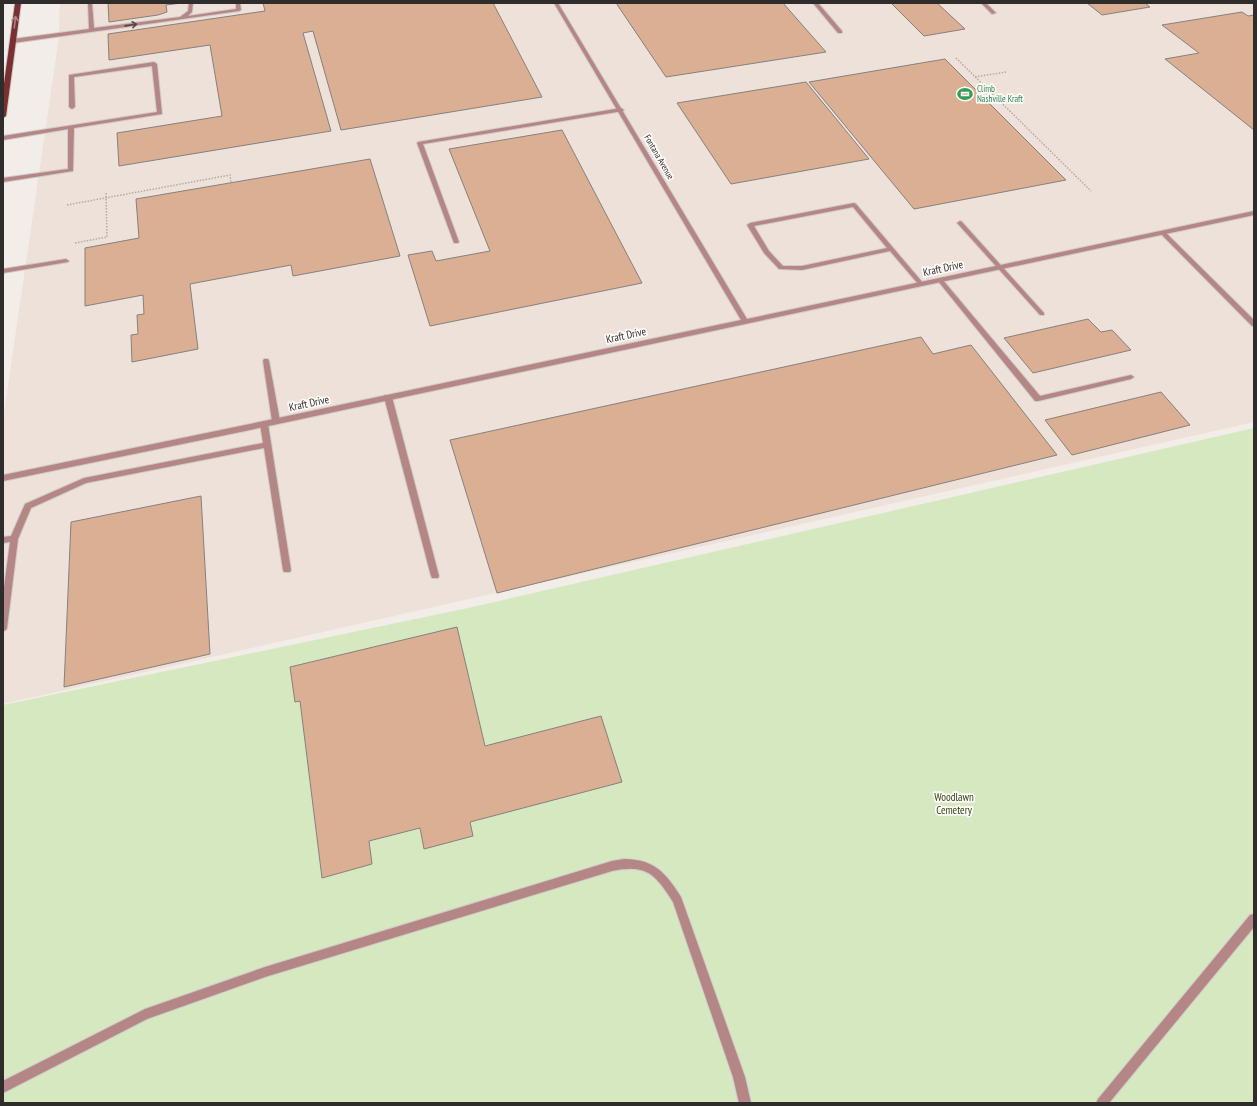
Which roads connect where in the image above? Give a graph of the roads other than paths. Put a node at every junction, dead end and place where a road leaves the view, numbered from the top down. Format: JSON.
{"nodes":[{"id":1,"x":18,"y":3,"type":"edge"},
{"id":2,"x":90,"y":3,"type":"edge"},
{"id":3,"x":191,"y":3,"type":"edge"},
{"id":4,"x":238,"y":3,"type":"edge"},
{"id":5,"x":556,"y":3,"type":"edge"},
{"id":6,"x":815,"y":3,"type":"edge"},
{"id":7,"x":983,"y":3,"type":"edge"},
{"id":8,"x":994,"y":13,"type":"dead end"},
{"id":9,"x":172,"y":20,"type":"junction"},
{"id":10,"x":92,"y":31,"type":"junction"},
{"id":11,"x":840,"y":32,"type":"dead end"},
{"id":12,"x":12,"y":42,"type":"junction"},
{"id":13,"x":72,"y":107,"type":"dead end"},
{"id":14,"x":621,"y":110,"type":"junction"},
{"id":15,"x":3,"y":116,"type":"edge"},
{"id":16,"x":71,"y":127,"type":"junction"},
{"id":17,"x":3,"y":138,"type":"edge"},
{"id":18,"x":3,"y":180,"type":"edge"},
{"id":19,"x":1254,"y":213,"type":"edge"},
{"id":20,"x":960,"y":223,"type":"dead end"},
{"id":21,"x":1163,"y":233,"type":"junction"},
{"id":22,"x":456,"y":242,"type":"dead end"},
{"id":23,"x":892,"y":250,"type":"junction"},
{"id":24,"x":66,"y":260,"type":"dead end"},
{"id":25,"x":1000,"y":268,"type":"junction"},
{"id":26,"x":3,"y":271,"type":"edge"},
{"id":27,"x":940,"y":280,"type":"junction"},
{"id":28,"x":921,"y":284,"type":"junction"},
{"id":29,"x":1042,"y":314,"type":"dead end"},
{"id":30,"x":745,"y":321,"type":"junction"},
{"id":31,"x":1254,"y":324,"type":"edge"},
{"id":32,"x":266,"y":360,"type":"dead end"},
{"id":33,"x":1131,"y":377,"type":"dead end"},
{"id":34,"x":388,"y":397,"type":"junction"},
{"id":35,"x":276,"y":421,"type":"junction"},
{"id":36,"x":264,"y":424,"type":"junction"},
{"id":37,"x":267,"y":445,"type":"junction"},
{"id":38,"x":3,"y":478,"type":"edge"},
{"id":39,"x":14,"y":539,"type":"junction"},
{"id":40,"x":3,"y":540,"type":"edge"},
{"id":41,"x":287,"y":570,"type":"dead end"},
{"id":42,"x":435,"y":576,"type":"dead end"},
{"id":43,"x":3,"y":628,"type":"edge"},
{"id":44,"x":1254,"y":919,"type":"edge"},
{"id":45,"x":3,"y":1087,"type":"edge"},
{"id":46,"x":745,"y":1103,"type":"edge"},
{"id":47,"x":1102,"y":1103,"type":"edge"}],
"edges":[{"from":12,"to":1,"type":"main road","one_way":true},
{"from":2,"to":10,"type":"street"},
{"from":3,"to":9,"type":"street"},
{"from":4,"to":9,"type":"street"},
{"from":5,"to":14,"type":"street","name":"Fontana Avenue"},
{"from":6,"to":11,"type":"street"},
{"from":7,"to":8,"type":"street"},
{"from":10,"to":9,"type":"street","one_way":true},
{"from":10,"to":12,"type":"street"},
{"from":12,"to":15,"type":"main road"},
{"from":13,"to":16,"type":"street"},
{"from":14,"to":22,"type":"street"},
{"from":14,"to":30,"type":"street","name":"Fontana Avenue"},
{"from":16,"to":17,"type":"street"},
{"from":16,"to":18,"type":"street"},
{"from":19,"to":21,"type":"street","name":"Kraft Drive"},
{"from":20,"to":25,"type":"street"},
{"from":21,"to":25,"type":"street","name":"Kraft Drive"},
{"from":21,"to":31,"type":"street"},
{"from":23,"to":23,"type":"street"},
{"from":23,"to":28,"type":"street"},
{"from":24,"to":26,"type":"street"},
{"from":25,"to":27,"type":"street","name":"Kraft Drive"},
{"from":25,"to":29,"type":"street"},
{"from":27,"to":28,"type":"street","name":"Kraft Drive"},
{"from":27,"to":33,"type":"street"},
{"from":28,"to":30,"type":"street","name":"Kraft Drive"},
{"from":30,"to":34,"type":"street","name":"Kraft Drive"},
{"from":32,"to":35,"type":"street"},
{"from":34,"to":35,"type":"street","name":"Kraft Drive"},
{"from":34,"to":42,"type":"street"},
{"from":35,"to":36,"type":"street","name":"Kraft Drive"},
{"from":36,"to":37,"type":"street"},
{"from":36,"to":38,"type":"street","name":"Kraft Drive"},
{"from":37,"to":39,"type":"street"},
{"from":37,"to":41,"type":"street"},
{"from":39,"to":40,"type":"street"},
{"from":39,"to":43,"type":"street"},
{"from":44,"to":47,"type":"street"},
{"from":45,"to":46,"type":"street"}]}
